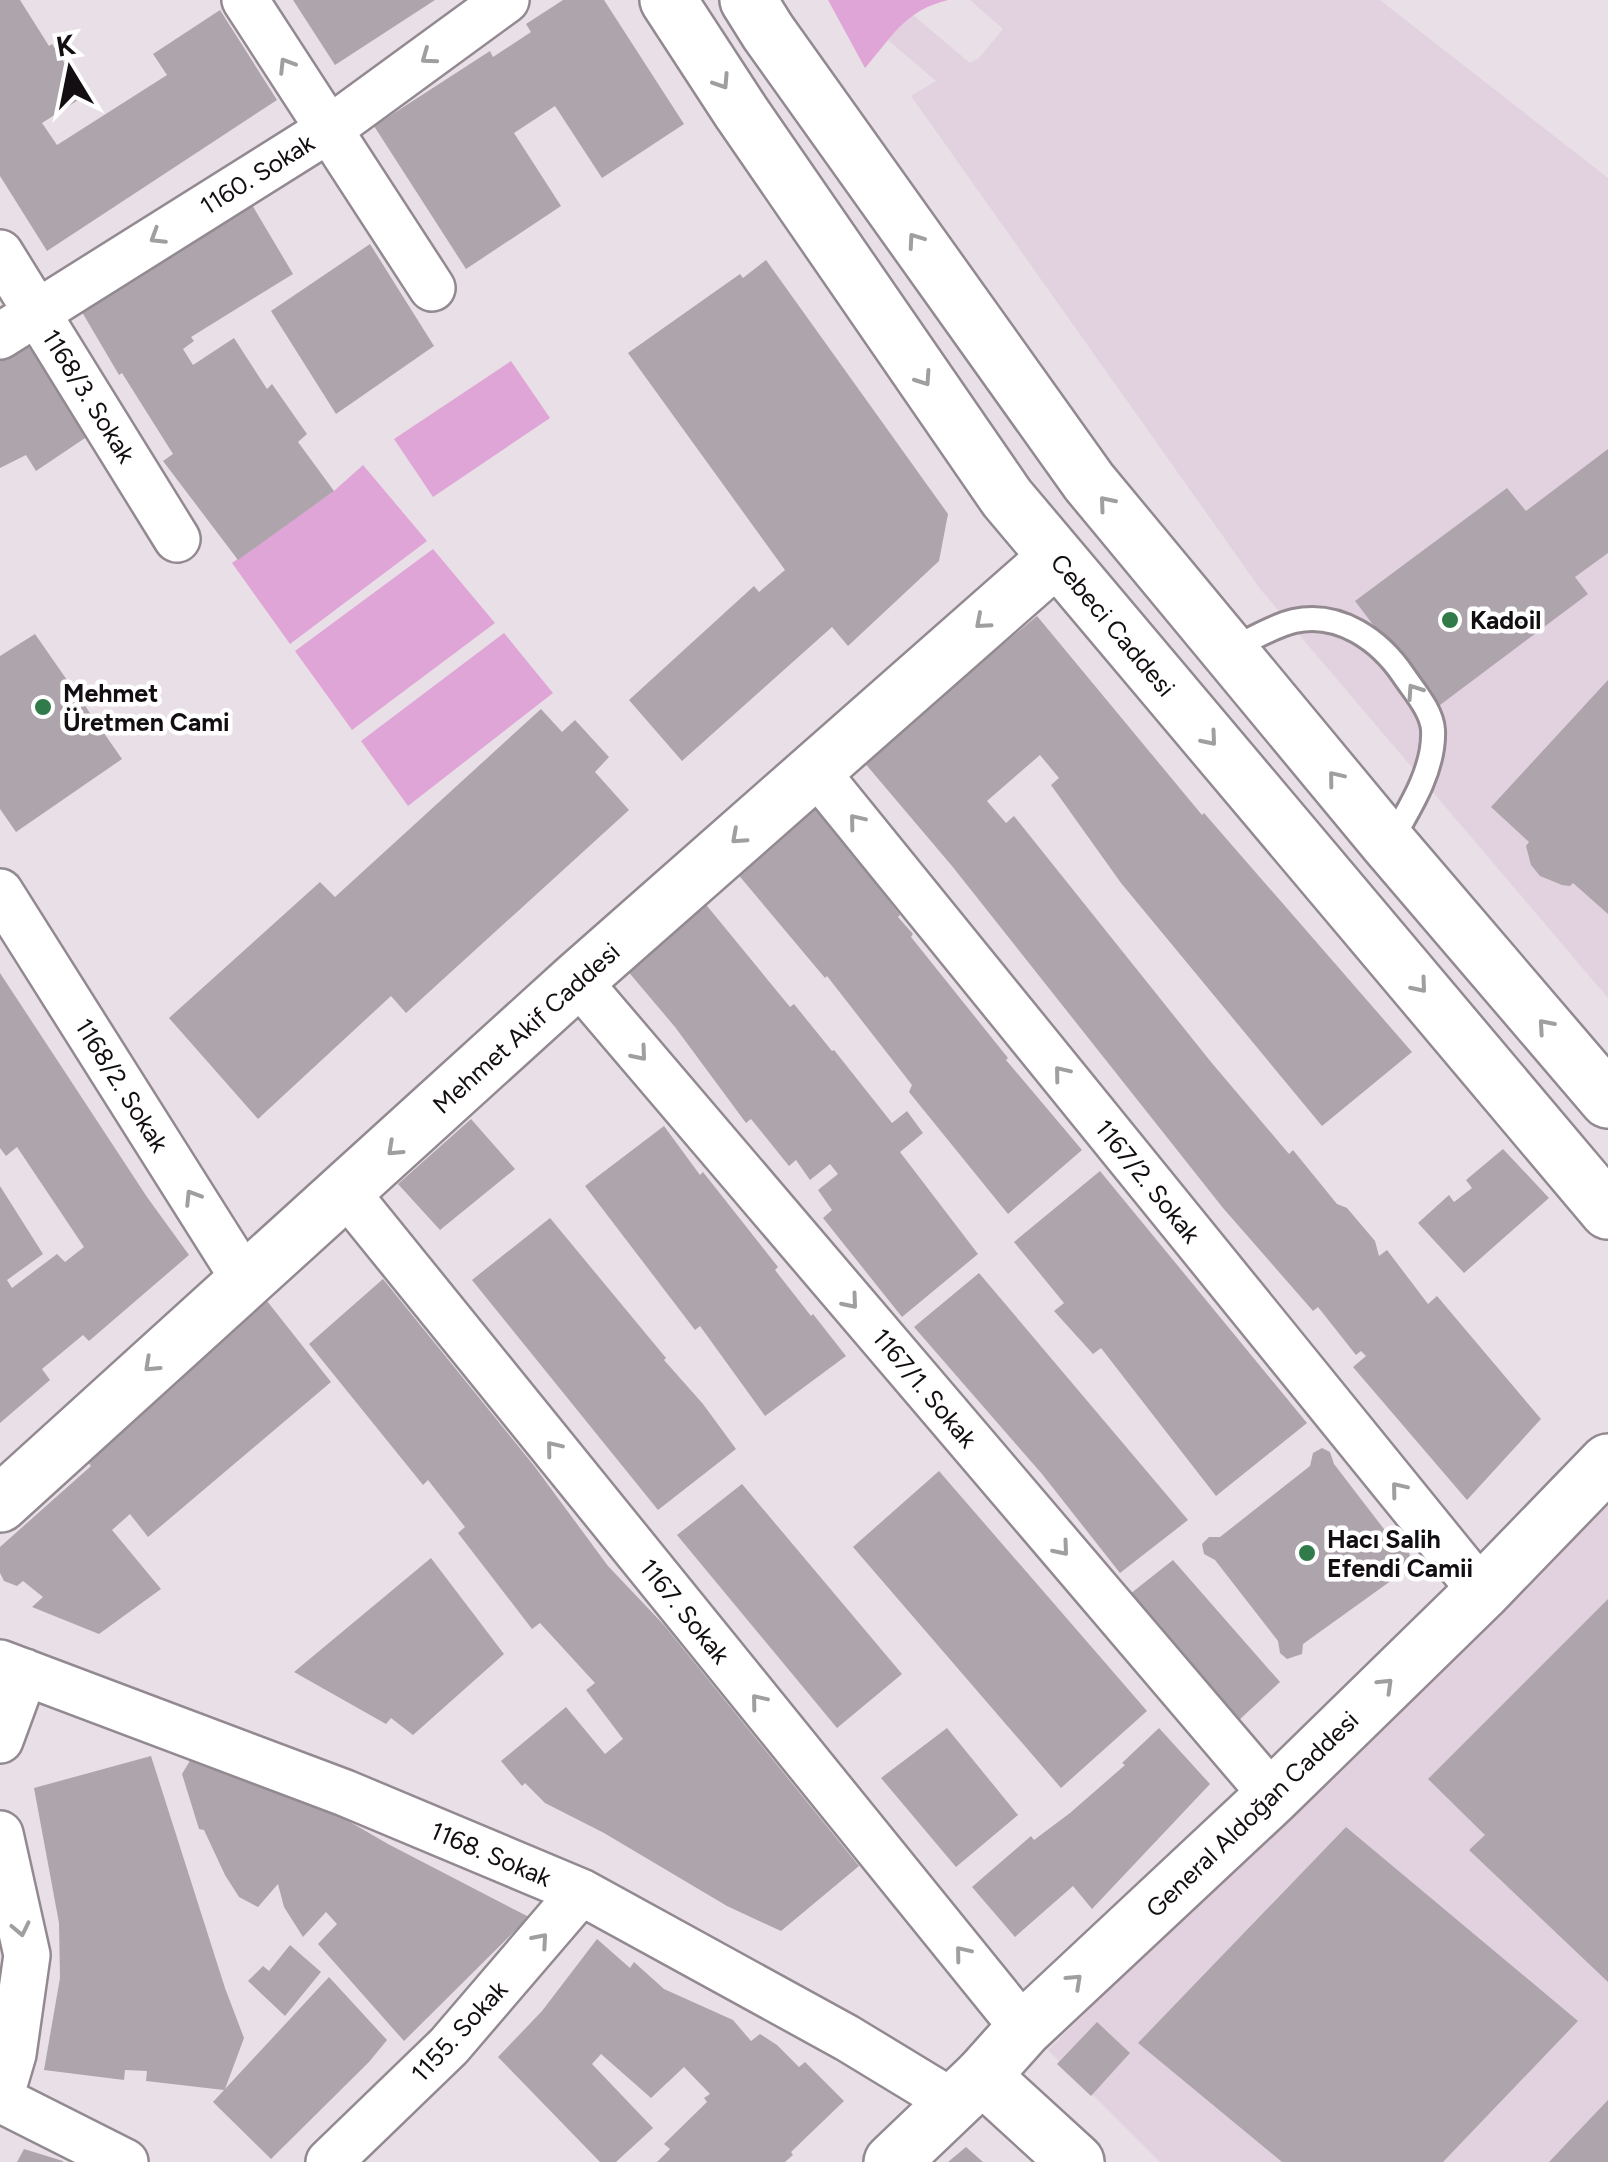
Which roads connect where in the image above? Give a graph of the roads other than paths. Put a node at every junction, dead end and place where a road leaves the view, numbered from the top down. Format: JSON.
{"nodes":[{"id":1,"x":245,"y":0,"type":"edge"},
{"id":2,"x":506,"y":0,"type":"edge"},
{"id":3,"x":668,"y":0,"type":"edge"},
{"id":4,"x":748,"y":0,"type":"edge"},
{"id":5,"x":328,"y":130,"type":"junction"},
{"id":6,"x":0,"y":253,"type":"edge"},
{"id":7,"x":432,"y":288,"type":"dead end"},
{"id":8,"x":19,"y":324,"type":"edge"},
{"id":9,"x":178,"y":540,"type":"dead end"},
{"id":10,"x":1056,"y":558,"type":"junction"},
{"id":11,"x":1168,"y":578,"type":"junction"},
{"id":12,"x":1230,"y":650,"type":"junction"},
{"id":13,"x":814,"y":769,"type":"junction"},
{"id":14,"x":1389,"y":844,"type":"junction"},
{"id":15,"x":0,"y":892,"type":"edge"},
{"id":16,"x":577,"y":980,"type":"junction"},
{"id":17,"x":1602,"y":1079,"type":"edge"},
{"id":18,"x":346,"y":1192,"type":"junction"},
{"id":19,"x":1608,"y":1210,"type":"edge"},
{"id":20,"x":244,"y":1279,"type":"junction"},
{"id":21,"x":1608,"y":1462,"type":"edge"},
{"id":22,"x":0,"y":1504,"type":"edge"},
{"id":23,"x":1482,"y":1592,"type":"junction"},
{"id":24,"x":12,"y":1668,"type":"edge"},
{"id":25,"x":0,"y":1740,"type":"edge"},
{"id":26,"x":1273,"y":1796,"type":"junction"},
{"id":27,"x":0,"y":1834,"type":"edge"},
{"id":28,"x":581,"y":1892,"type":"junction"},
{"id":29,"x":1024,"y":2029,"type":"junction"},
{"id":30,"x":968,"y":2090,"type":"junction"},
{"id":31,"x":0,"y":2098,"type":"edge"},
{"id":32,"x":126,"y":2162,"type":"edge"},
{"id":33,"x":329,"y":2162,"type":"edge"},
{"id":34,"x":892,"y":2162,"type":"edge"},
{"id":35,"x":1076,"y":2162,"type":"edge"}],
"edges":[{"from":5,"to":1,"type":"street","one_way":true},
{"from":2,"to":5,"type":"street","name":"1160. Sokak","one_way":true},
{"from":3,"to":10,"type":"main road","name":"Cebeci Caddesi","one_way":true},
{"from":11,"to":4,"type":"main road","one_way":true},
{"from":5,"to":7,"type":"street"},
{"from":5,"to":8,"type":"street","name":"1160. Sokak","one_way":true},
{"from":6,"to":8,"type":"street","name":"1168/3. Sokak"},
{"from":8,"to":9,"type":"street","name":"1168/3. Sokak"},
{"from":10,"to":11,"type":"main road"},
{"from":10,"to":13,"type":"main road","name":"Mehmet Akif Caddesi","one_way":true},
{"from":10,"to":19,"type":"main road","name":"Cebeci Caddesi","one_way":true},
{"from":11,"to":12,"type":"main road"},
{"from":14,"to":12,"type":"main road","one_way":true},
{"from":14,"to":12,"type":"lane","one_way":true},
{"from":13,"to":16,"type":"main road","name":"Mehmet Akif Caddesi","one_way":true},
{"from":23,"to":13,"type":"street","name":"1167/2. Sokak","one_way":true},
{"from":17,"to":14,"type":"main road","one_way":true},
{"from":20,"to":15,"type":"street","name":"1168/2. Sokak","one_way":true},
{"from":16,"to":18,"type":"main road","name":"Mehmet Akif Caddesi","one_way":true},
{"from":16,"to":26,"type":"street","name":"1167/1. Sokak","one_way":true},
{"from":18,"to":20,"type":"main road","name":"Mehmet Akif Caddesi"},
{"from":29,"to":18,"type":"street","name":"1167. Sokak","one_way":true},
{"from":20,"to":22,"type":"main road","name":"Mehmet Akif Caddesi","one_way":true},
{"from":21,"to":23,"type":"main road","name":"General Aldoğan Caddesi"},
{"from":26,"to":23,"type":"main road","name":"General Aldoğan Caddesi","one_way":true},
{"from":24,"to":25,"type":"street"},
{"from":24,"to":28,"type":"street","name":"1168. Sokak"},
{"from":29,"to":26,"type":"main road","name":"General Aldoğan Caddesi","one_way":true},
{"from":27,"to":31,"type":"street","one_way":true},
{"from":28,"to":30,"type":"street","name":"1168. Sokak"},
{"from":33,"to":28,"type":"street","name":"1155. Sokak","one_way":true},
{"from":29,"to":30,"type":"main road","name":"General Aldoğan Caddesi"},
{"from":30,"to":34,"type":"main road","name":"General Aldoğan Caddesi"},
{"from":30,"to":35,"type":"main road"},
{"from":31,"to":32,"type":"street"}]}
